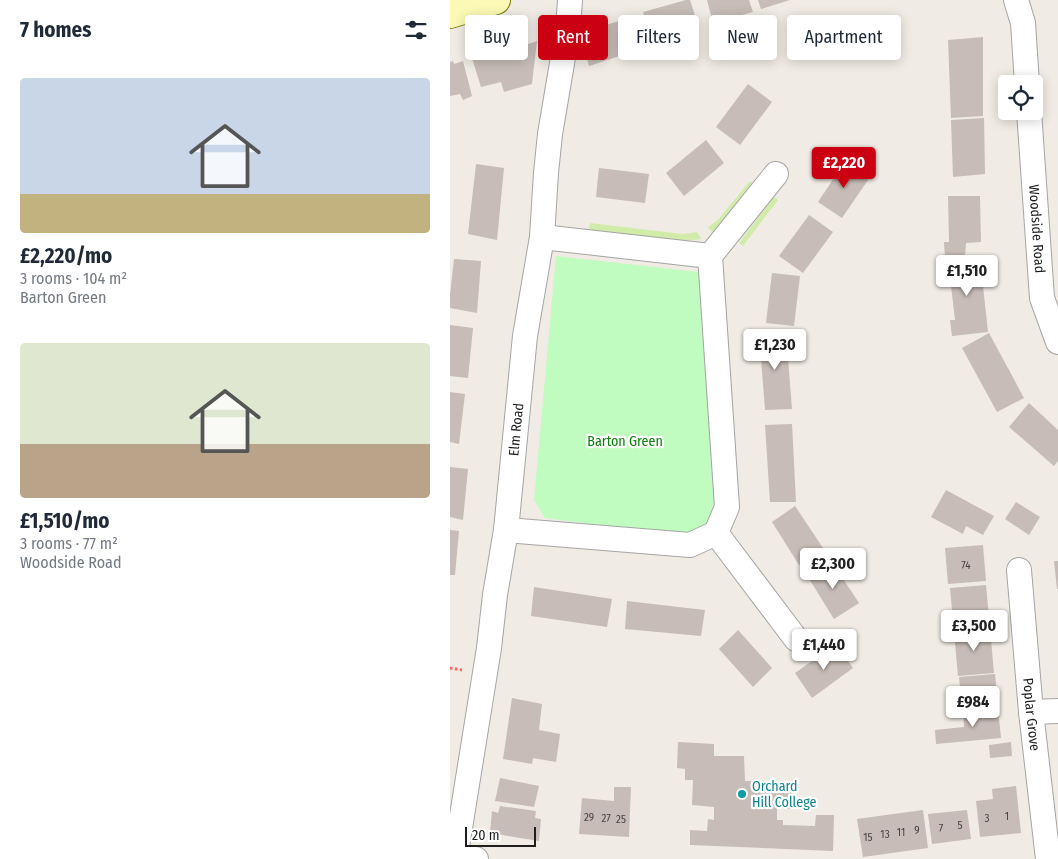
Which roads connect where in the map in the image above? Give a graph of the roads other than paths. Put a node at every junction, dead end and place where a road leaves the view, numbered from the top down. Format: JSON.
{"nodes":[{"id":1,"x":496,"y":0,"type":"edge"},
{"id":2,"x":570,"y":0,"type":"edge"},
{"id":3,"x":1016,"y":0,"type":"edge"},
{"id":4,"x":450,"y":14,"type":"edge"},
{"id":5,"x":1026,"y":75,"type":"edge"},
{"id":6,"x":1030,"y":120,"type":"edge"},
{"id":7,"x":776,"y":174,"type":"dead end"},
{"id":8,"x":542,"y":237,"type":"junction"},
{"id":9,"x":710,"y":256,"type":"junction"},
{"id":10,"x":1058,"y":342,"type":"edge"},
{"id":11,"x":506,"y":530,"type":"junction"},
{"id":12,"x":716,"y":533,"type":"junction"},
{"id":13,"x":1019,"y":570,"type":"dead end"},
{"id":14,"x":796,"y":639,"type":"dead end"},
{"id":15,"x":1058,"y":711,"type":"edge"},
{"id":16,"x":1031,"y":712,"type":"junction"},
{"id":17,"x":462,"y":858,"type":"edge"},
{"id":18,"x":1048,"y":859,"type":"edge"}],
"edges":[{"from":1,"to":4,"type":"street"},
{"from":2,"to":8,"type":"street","name":"Elm Road"},
{"from":3,"to":5,"type":"street"},
{"from":6,"to":10,"type":"street","name":"Woodside Road"},
{"from":7,"to":9,"type":"street"},
{"from":8,"to":9,"type":"street"},
{"from":8,"to":11,"type":"street","name":"Elm Road"},
{"from":9,"to":12,"type":"street"},
{"from":11,"to":12,"type":"street"},
{"from":11,"to":17,"type":"street","name":"Elm Road"},
{"from":12,"to":14,"type":"street"},
{"from":13,"to":16,"type":"street","name":"Poplar Grove"},
{"from":15,"to":16,"type":"street"},
{"from":16,"to":18,"type":"street","name":"Poplar Grove"}]}
